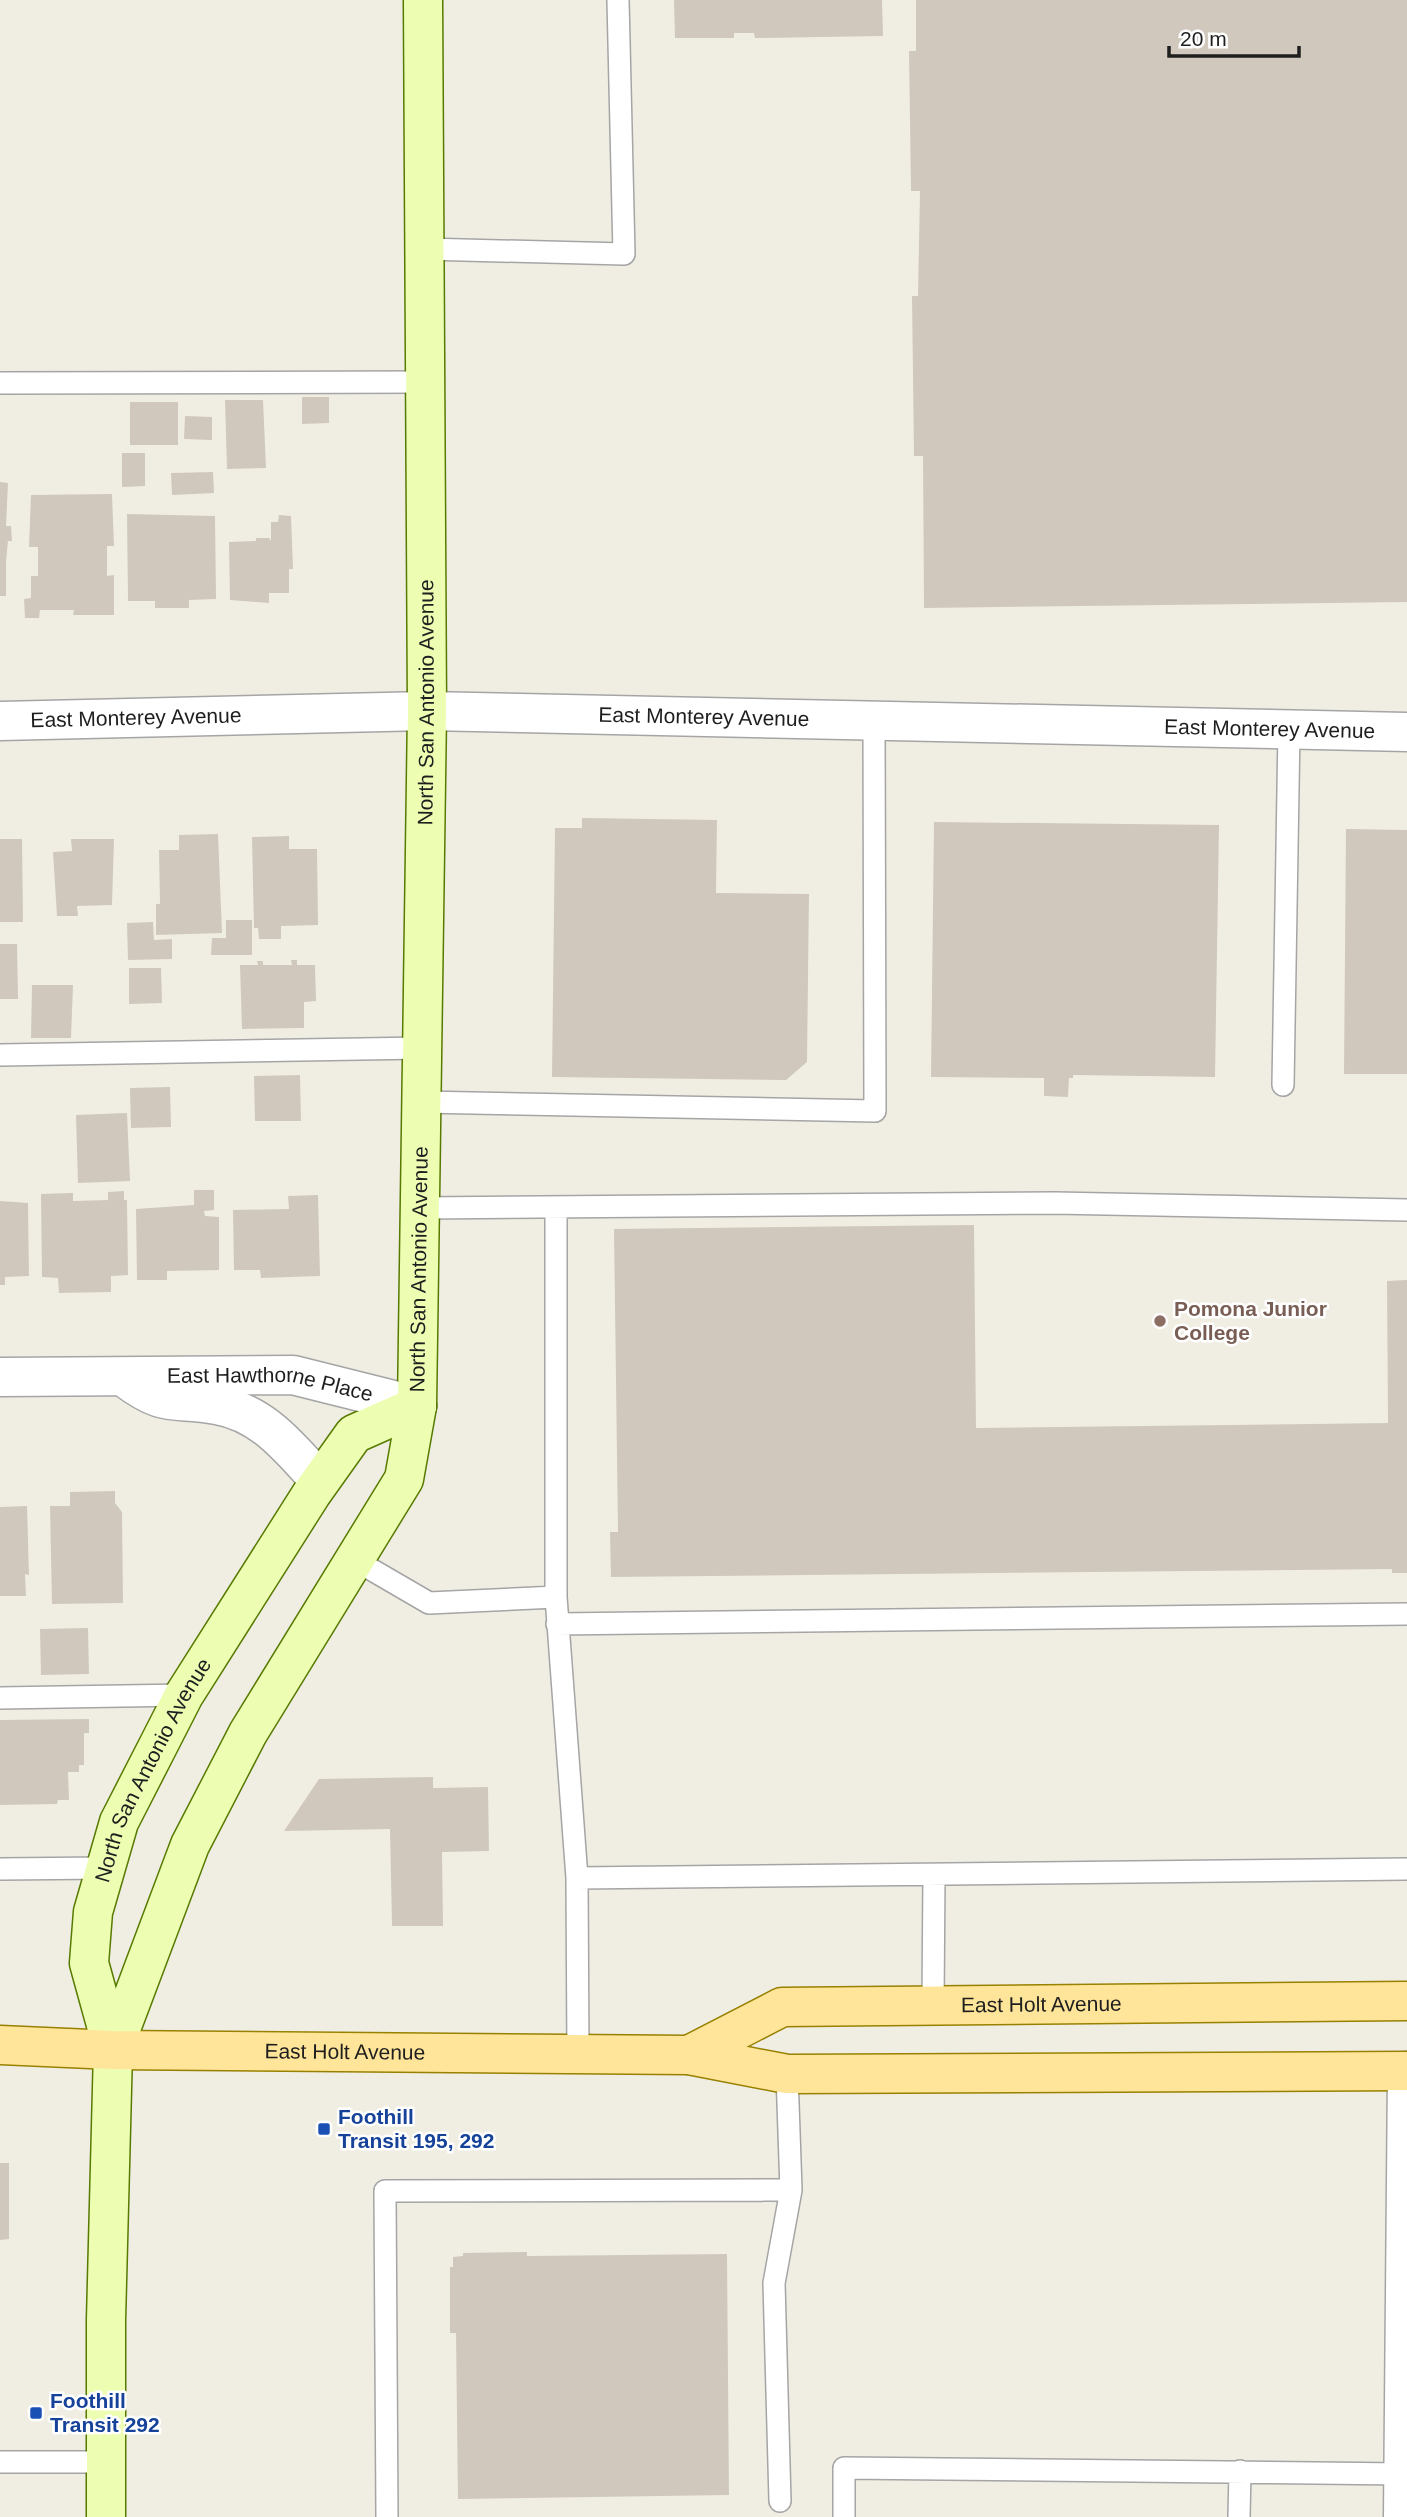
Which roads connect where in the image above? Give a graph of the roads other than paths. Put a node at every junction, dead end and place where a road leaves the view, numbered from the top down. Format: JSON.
{"nodes":[{"id":1,"x":423,"y":0,"type":"edge"},
{"id":2,"x":618,"y":0,"type":"edge"},
{"id":3,"x":425,"y":249,"type":"junction"},
{"id":4,"x":425,"y":382,"type":"junction"},
{"id":5,"x":0,"y":383,"type":"edge"},
{"id":6,"x":427,"y":711,"type":"junction"},
{"id":7,"x":0,"y":721,"type":"edge"},
{"id":8,"x":874,"y":721,"type":"junction"},
{"id":9,"x":1289,"y":730,"type":"junction"},
{"id":10,"x":1407,"y":732,"type":"edge"},
{"id":11,"x":422,"y":1048,"type":"junction"},
{"id":12,"x":0,"y":1055,"type":"edge"},
{"id":13,"x":1283,"y":1085,"type":"dead end"},
{"id":14,"x":422,"y":1102,"type":"junction"},
{"id":15,"x":556,"y":1207,"type":"junction"},
{"id":16,"x":420,"y":1208,"type":"junction"},
{"id":17,"x":1407,"y":1209,"type":"edge"},
{"id":18,"x":121,"y":1375,"type":"junction"},
{"id":19,"x":0,"y":1377,"type":"edge"},
{"id":20,"x":417,"y":1406,"type":"junction"},
{"id":21,"x":320,"y":1481,"type":"junction"},
{"id":22,"x":355,"y":1560,"type":"junction"},
{"id":23,"x":556,"y":1597,"type":"junction"},
{"id":24,"x":1407,"y":1614,"type":"edge"},
{"id":25,"x":557,"y":1624,"type":"junction"},
{"id":26,"x":184,"y":1695,"type":"junction"},
{"id":27,"x":0,"y":1698,"type":"edge"},
{"id":28,"x":107,"y":1868,"type":"junction"},
{"id":29,"x":0,"y":1869,"type":"edge"},
{"id":30,"x":1407,"y":1869,"type":"edge"},
{"id":31,"x":934,"y":1875,"type":"junction"},
{"id":32,"x":577,"y":1878,"type":"junction"},
{"id":33,"x":1407,"y":2001,"type":"edge"},
{"id":34,"x":933,"y":2003,"type":"junction"},
{"id":35,"x":0,"y":2045,"type":"edge"},
{"id":36,"x":113,"y":2050,"type":"junction"},
{"id":37,"x":578,"y":2053,"type":"junction"},
{"id":38,"x":689,"y":2055,"type":"junction"},
{"id":39,"x":1407,"y":2071,"type":"edge"},
{"id":40,"x":787,"y":2074,"type":"junction"},
{"id":41,"x":791,"y":2190,"type":"junction"},
{"id":42,"x":0,"y":2462,"type":"edge"},
{"id":43,"x":104,"y":2462,"type":"junction"},
{"id":44,"x":1240,"y":2471,"type":"junction"},
{"id":45,"x":1404,"y":2474,"type":"junction"},
{"id":46,"x":780,"y":2501,"type":"dead end"},
{"id":47,"x":106,"y":2517,"type":"edge"},
{"id":48,"x":387,"y":2517,"type":"edge"},
{"id":49,"x":844,"y":2517,"type":"edge"},
{"id":50,"x":1239,"y":2517,"type":"edge"},
{"id":51,"x":1403,"y":2517,"type":"edge"}],
"edges":[{"from":1,"to":3,"type":"main road","name":"North San Antonio Avenue"},
{"from":2,"to":3,"type":"lane"},
{"from":3,"to":4,"type":"main road","name":"North San Antonio Avenue"},
{"from":4,"to":5,"type":"lane"},
{"from":4,"to":6,"type":"main road","name":"North San Antonio Avenue"},
{"from":6,"to":7,"type":"street","name":"East Monterey Avenue"},
{"from":6,"to":8,"type":"street","name":"East Monterey Avenue"},
{"from":6,"to":11,"type":"main road","name":"North San Antonio Avenue"},
{"from":8,"to":9,"type":"street","name":"East Monterey Avenue"},
{"from":8,"to":14,"type":"lane"},
{"from":9,"to":10,"type":"street","name":"East Monterey Avenue"},
{"from":9,"to":13,"type":"lane"},
{"from":11,"to":12,"type":"lane"},
{"from":11,"to":14,"type":"main road","name":"North San Antonio Avenue"},
{"from":14,"to":16,"type":"main road","name":"North San Antonio Avenue"},
{"from":15,"to":16,"type":"lane"},
{"from":15,"to":17,"type":"lane"},
{"from":15,"to":23,"type":"lane"},
{"from":16,"to":20,"type":"main road","name":"North San Antonio Avenue"},
{"from":18,"to":19,"type":"street","name":"East Hawthorne Place"},
{"from":18,"to":20,"type":"street","name":"East Hawthorne Place"},
{"from":18,"to":21,"type":"street","name":"East Hawthorne Place"},
{"from":20,"to":21,"type":"main road","name":"North San Antonio Avenue"},
{"from":20,"to":22,"type":"main road","name":"North San Antonio Avenue"},
{"from":21,"to":26,"type":"main road","name":"North San Antonio Avenue"},
{"from":22,"to":23,"type":"lane"},
{"from":22,"to":36,"type":"main road","name":"North San Antonio Avenue"},
{"from":23,"to":25,"type":"lane"},
{"from":24,"to":25,"type":"lane"},
{"from":25,"to":32,"type":"lane"},
{"from":26,"to":27,"type":"lane"},
{"from":26,"to":28,"type":"main road","name":"North San Antonio Avenue"},
{"from":28,"to":29,"type":"lane"},
{"from":28,"to":36,"type":"main road","name":"North San Antonio Avenue"},
{"from":30,"to":31,"type":"lane"},
{"from":31,"to":32,"type":"lane"},
{"from":31,"to":34,"type":"lane"},
{"from":32,"to":37,"type":"lane"},
{"from":33,"to":34,"type":"main road","name":"East Holt Avenue"},
{"from":34,"to":38,"type":"main road","name":"East Holt Avenue"},
{"from":35,"to":36,"type":"main road","name":"East Holt Avenue"},
{"from":36,"to":37,"type":"main road","name":"East Holt Avenue"},
{"from":36,"to":43,"type":"main road","name":"North San Antonio Avenue"},
{"from":37,"to":38,"type":"main road","name":"East Holt Avenue"},
{"from":38,"to":40,"type":"main road","name":"East Holt Avenue"},
{"from":39,"to":40,"type":"main road","name":"East Holt Avenue"},
{"from":39,"to":45,"type":"street"},
{"from":40,"to":41,"type":"lane"},
{"from":41,"to":46,"type":"lane"},
{"from":41,"to":48,"type":"lane"},
{"from":42,"to":43,"type":"lane"},
{"from":43,"to":47,"type":"main road","name":"North San Antonio Avenue"},
{"from":44,"to":45,"type":"lane"},
{"from":44,"to":49,"type":"lane"},
{"from":44,"to":50,"type":"lane"},
{"from":45,"to":51,"type":"street"}]}
